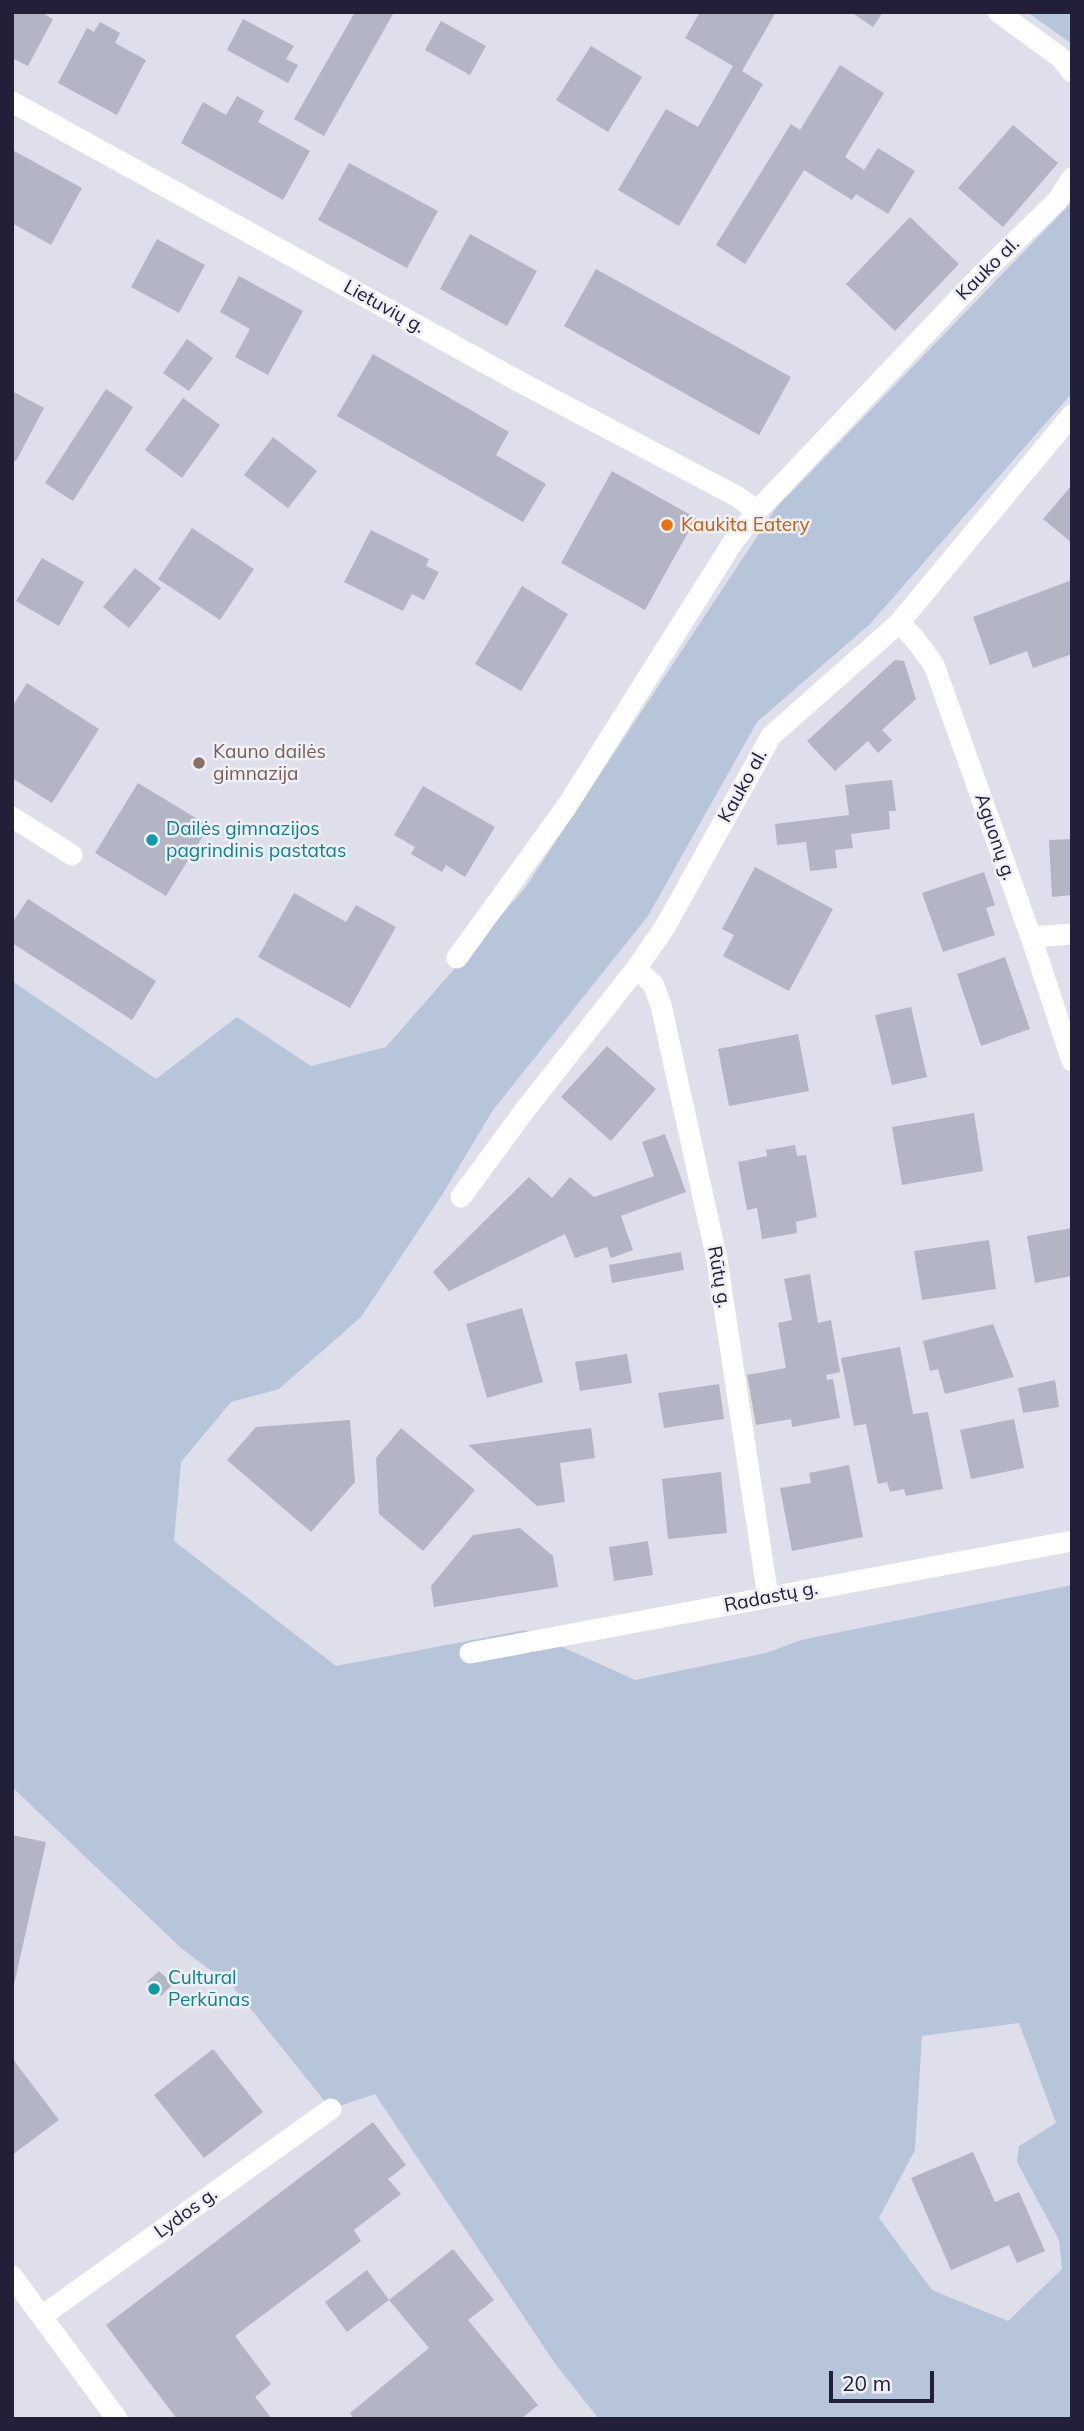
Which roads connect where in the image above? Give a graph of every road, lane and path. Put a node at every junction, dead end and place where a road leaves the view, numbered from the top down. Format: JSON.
{"nodes":[{"id":1,"x":998,"y":12,"type":"edge"},
{"id":2,"x":1072,"y":72,"type":"edge"},
{"id":3,"x":12,"y":102,"type":"edge"},
{"id":4,"x":1072,"y":178,"type":"edge"},
{"id":5,"x":1072,"y":415,"type":"edge"},
{"id":6,"x":757,"y":510,"type":"junction"},
{"id":7,"x":899,"y":623,"type":"junction"},
{"id":8,"x":12,"y":817,"type":"edge"},
{"id":9,"x":72,"y":855,"type":"dead end"},
{"id":10,"x":1072,"y":934,"type":"edge"},
{"id":11,"x":1031,"y":937,"type":"junction"},
{"id":12,"x":457,"y":958,"type":"dead end"},
{"id":13,"x":636,"y":969,"type":"junction"},
{"id":14,"x":1072,"y":1061,"type":"edge"},
{"id":15,"x":461,"y":1196,"type":"dead end"},
{"id":16,"x":1072,"y":1541,"type":"edge"},
{"id":17,"x":768,"y":1597,"type":"junction"},
{"id":18,"x":470,"y":1653,"type":"dead end"},
{"id":19,"x":331,"y":2109,"type":"dead end"},
{"id":20,"x":12,"y":2276,"type":"edge"},
{"id":21,"x":42,"y":2316,"type":"junction"},
{"id":22,"x":117,"y":2419,"type":"edge"}],
"edges":[{"from":1,"to":2,"type":"street"},
{"from":3,"to":6,"type":"street","name":"Lietuvių g."},
{"from":4,"to":6,"type":"street","name":"Kauko al."},
{"from":5,"to":7,"type":"street","name":"Kauko al."},
{"from":6,"to":12,"type":"street","name":"Kauko al."},
{"from":7,"to":11,"type":"street","name":"Aguonų g."},
{"from":7,"to":13,"type":"street","name":"Kauko al."},
{"from":8,"to":9,"type":"street"},
{"from":10,"to":11,"type":"street"},
{"from":11,"to":14,"type":"street","name":"Aguonų g."},
{"from":13,"to":15,"type":"street","name":"Kauko al."},
{"from":13,"to":17,"type":"street","name":"Rūtų g."},
{"from":16,"to":17,"type":"street","name":"Radastų g."},
{"from":17,"to":18,"type":"street","name":"Radastų g."},
{"from":19,"to":21,"type":"street","name":"Lydos g."},
{"from":20,"to":21,"type":"street"},
{"from":21,"to":22,"type":"street"}]}
